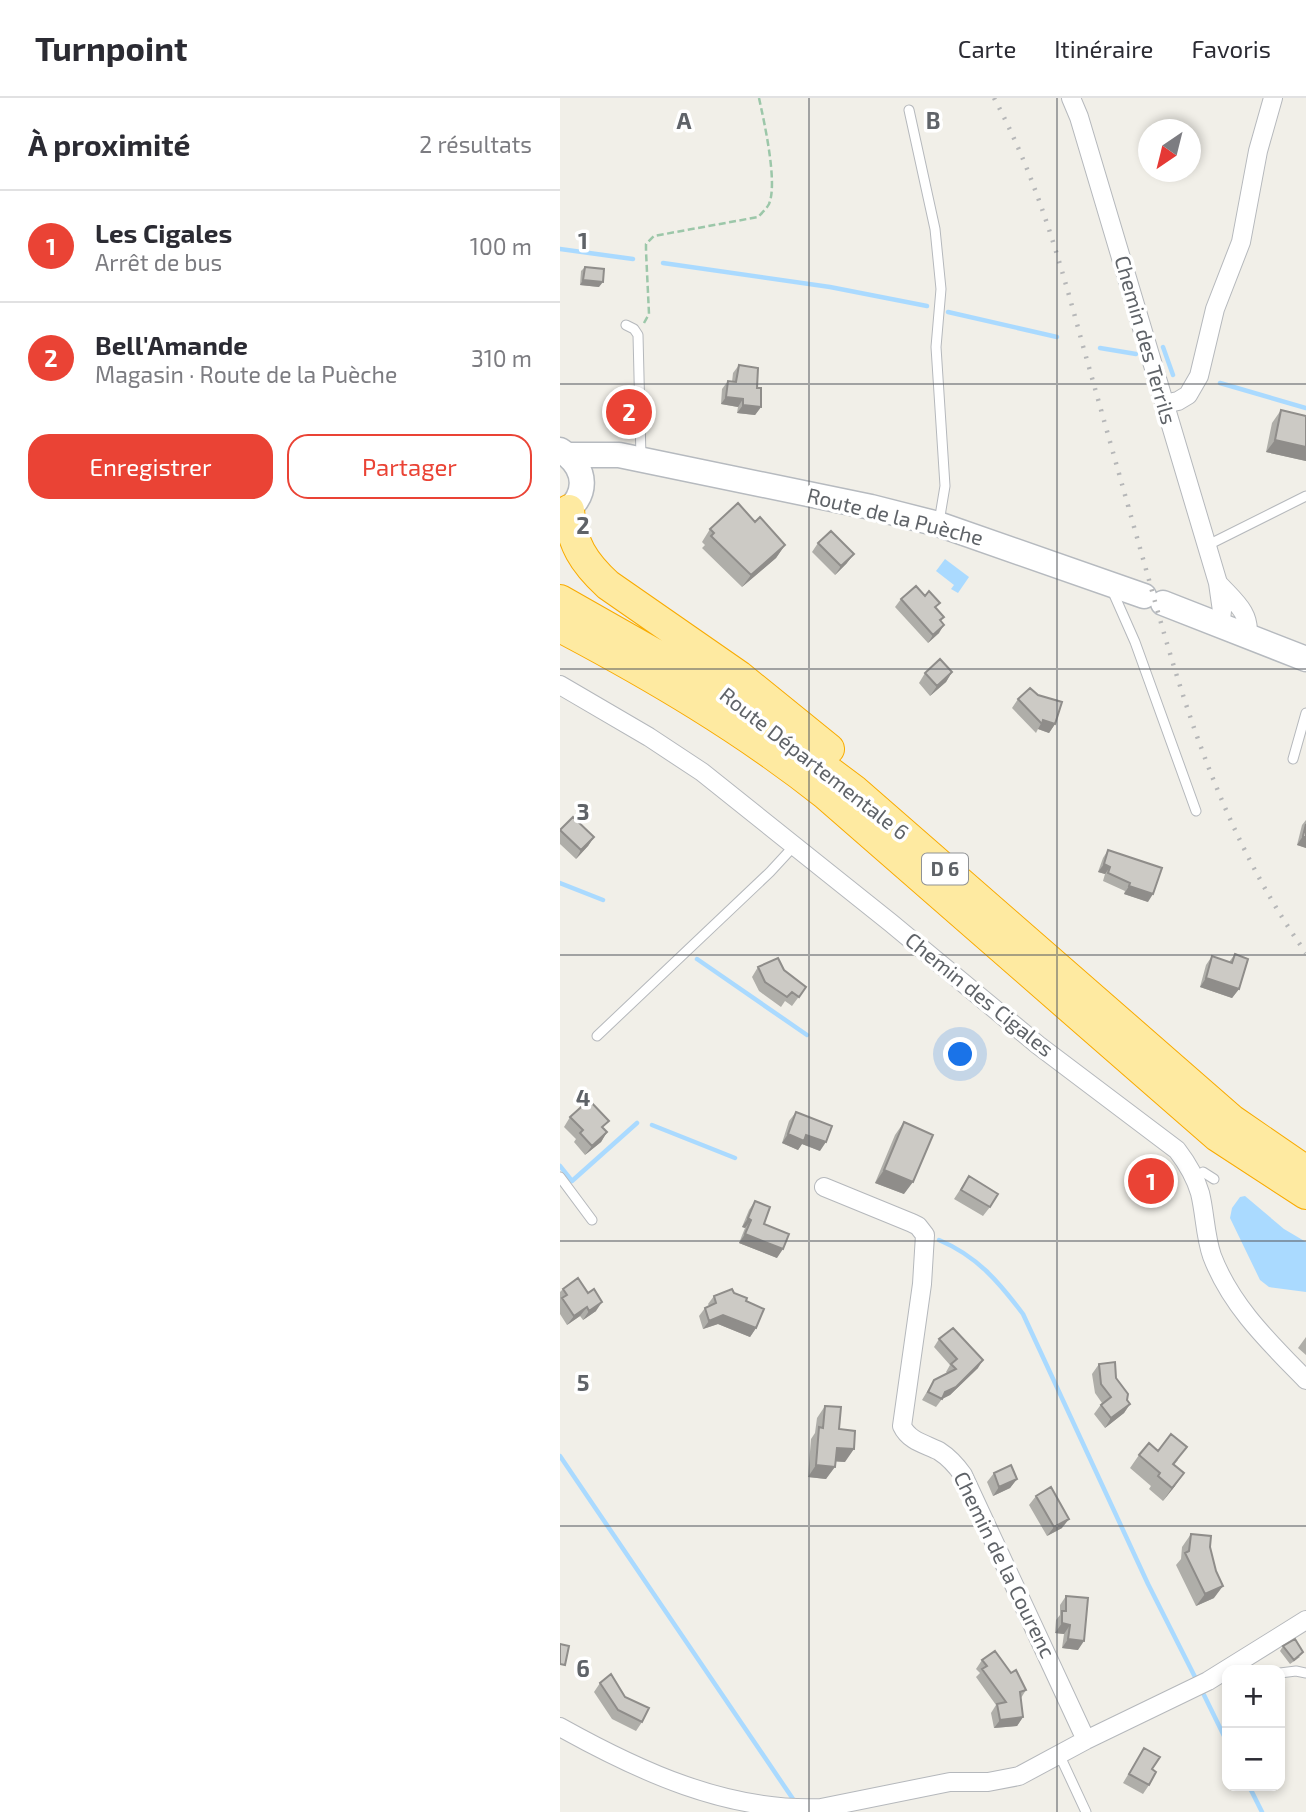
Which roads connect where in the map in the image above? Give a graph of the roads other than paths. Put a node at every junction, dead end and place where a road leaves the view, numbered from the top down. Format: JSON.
{"nodes":[{"id":1,"x":1071,"y":98,"type":"edge"},
{"id":2,"x":1273,"y":98,"type":"edge"},
{"id":3,"x":909,"y":110,"type":"dead end"},
{"id":4,"x":626,"y":325,"type":"dead end"},
{"id":5,"x":1164,"y":404,"type":"junction"},
{"id":6,"x":565,"y":453,"type":"edge"},
{"id":7,"x":641,"y":460,"type":"junction"},
{"id":8,"x":1306,"y":496,"type":"edge"},
{"id":9,"x":570,"y":504,"type":"edge"},
{"id":10,"x":939,"y":524,"type":"junction"},
{"id":11,"x":1206,"y":546,"type":"junction"},
{"id":12,"x":1109,"y":583,"type":"junction"},
{"id":13,"x":1218,"y":583,"type":"junction"},
{"id":14,"x":560,"y":600,"type":"edge"},
{"id":15,"x":1220,"y":626,"type":"junction"},
{"id":16,"x":560,"y":627,"type":"edge"},
{"id":17,"x":1247,"y":637,"type":"junction"},
{"id":18,"x":560,"y":641,"type":"edge"},
{"id":19,"x":1306,"y":659,"type":"edge"},
{"id":20,"x":560,"y":685,"type":"edge"},
{"id":21,"x":1306,"y":713,"type":"edge"},
{"id":22,"x":1293,"y":759,"type":"dead end"},
{"id":23,"x":783,"y":760,"type":"junction"},
{"id":24,"x":1196,"y":811,"type":"dead end"},
{"id":25,"x":794,"y":846,"type":"junction"},
{"id":26,"x":993,"y":912,"type":"junction"},
{"id":27,"x":597,"y":1036,"type":"dead end"},
{"id":28,"x":1306,"y":1171,"type":"edge"},
{"id":29,"x":1203,"y":1172,"type":"dead end"},
{"id":30,"x":560,"y":1177,"type":"edge"},
{"id":31,"x":1214,"y":1178,"type":"dead end"},
{"id":32,"x":824,"y":1187,"type":"dead end"},
{"id":33,"x":1306,"y":1194,"type":"edge"},
{"id":34,"x":592,"y":1220,"type":"dead end"},
{"id":35,"x":1306,"y":1380,"type":"edge"},
{"id":36,"x":1306,"y":1620,"type":"edge"},
{"id":37,"x":1241,"y":1665,"type":"edge"},
{"id":38,"x":1285,"y":1672,"type":"edge"},
{"id":39,"x":1306,"y":1673,"type":"edge"},
{"id":40,"x":1222,"y":1678,"type":"edge"},
{"id":41,"x":560,"y":1727,"type":"edge"},
{"id":42,"x":1086,"y":1740,"type":"junction"},
{"id":43,"x":1059,"y":1754,"type":"junction"},
{"id":44,"x":821,"y":1810,"type":"edge"},
{"id":45,"x":795,"y":1811,"type":"edge"},
{"id":46,"x":1087,"y":1812,"type":"edge"}],
"edges":[{"from":1,"to":5,"type":"street","name":"Chemin des Terrils"},
{"from":2,"to":5,"type":"street"},
{"from":3,"to":10,"type":"lane"},
{"from":4,"to":7,"type":"lane"},
{"from":5,"to":11,"type":"street","name":"Chemin des Terrils"},
{"from":6,"to":7,"type":"main road","name":"Route de la Puèche"},
{"from":6,"to":9,"type":"main road"},
{"from":7,"to":9,"type":"main road","name":"Route de la Puèche"},
{"from":7,"to":10,"type":"main road","name":"Route de la Puèche"},
{"from":8,"to":11,"type":"lane"},
{"from":9,"to":26,"type":"highway"},
{"from":10,"to":12,"type":"main road","name":"Route de la Puèche"},
{"from":11,"to":13,"type":"street","name":"Chemin des Terrils"},
{"from":12,"to":15,"type":"main road","name":"Route de la Puèche"},
{"from":12,"to":24,"type":"lane"},
{"from":13,"to":15,"type":"street","name":"Chemin des Terrils"},
{"from":13,"to":17,"type":"street","name":"Chemin des Terrils"},
{"from":14,"to":26,"type":"highway","name":"Route Départementale 6","number":"D 6"},
{"from":15,"to":17,"type":"main road","name":"Route de la Puèche"},
{"from":16,"to":23,"type":"highway","name":"Route Départementale 6","number":"D 6"},
{"from":17,"to":19,"type":"main road","name":"Route de la Puèche"},
{"from":18,"to":23,"type":"highway"},
{"from":20,"to":25,"type":"street","name":"Chemin des Cigales"},
{"from":21,"to":22,"type":"lane"},
{"from":23,"to":33,"type":"highway","name":"Route Départementale 6","number":"D 6"},
{"from":25,"to":27,"type":"lane"},
{"from":25,"to":35,"type":"street","name":"Chemin des Cigales"},
{"from":26,"to":28,"type":"highway","name":"Route Départementale 6","number":"D 6"},
{"from":29,"to":31,"type":"lane"},
{"from":30,"to":34,"type":"lane"},
{"from":32,"to":42,"type":"street","name":"Chemin de la Courenc"},
{"from":36,"to":37,"type":"street"},
{"from":38,"to":39,"type":"lane"},
{"from":40,"to":42,"type":"street"},
{"from":41,"to":45,"type":"street"},
{"from":42,"to":43,"type":"street"},
{"from":43,"to":44,"type":"street"},
{"from":43,"to":46,"type":"lane"},
{"from":44,"to":45,"type":"street"}]}
